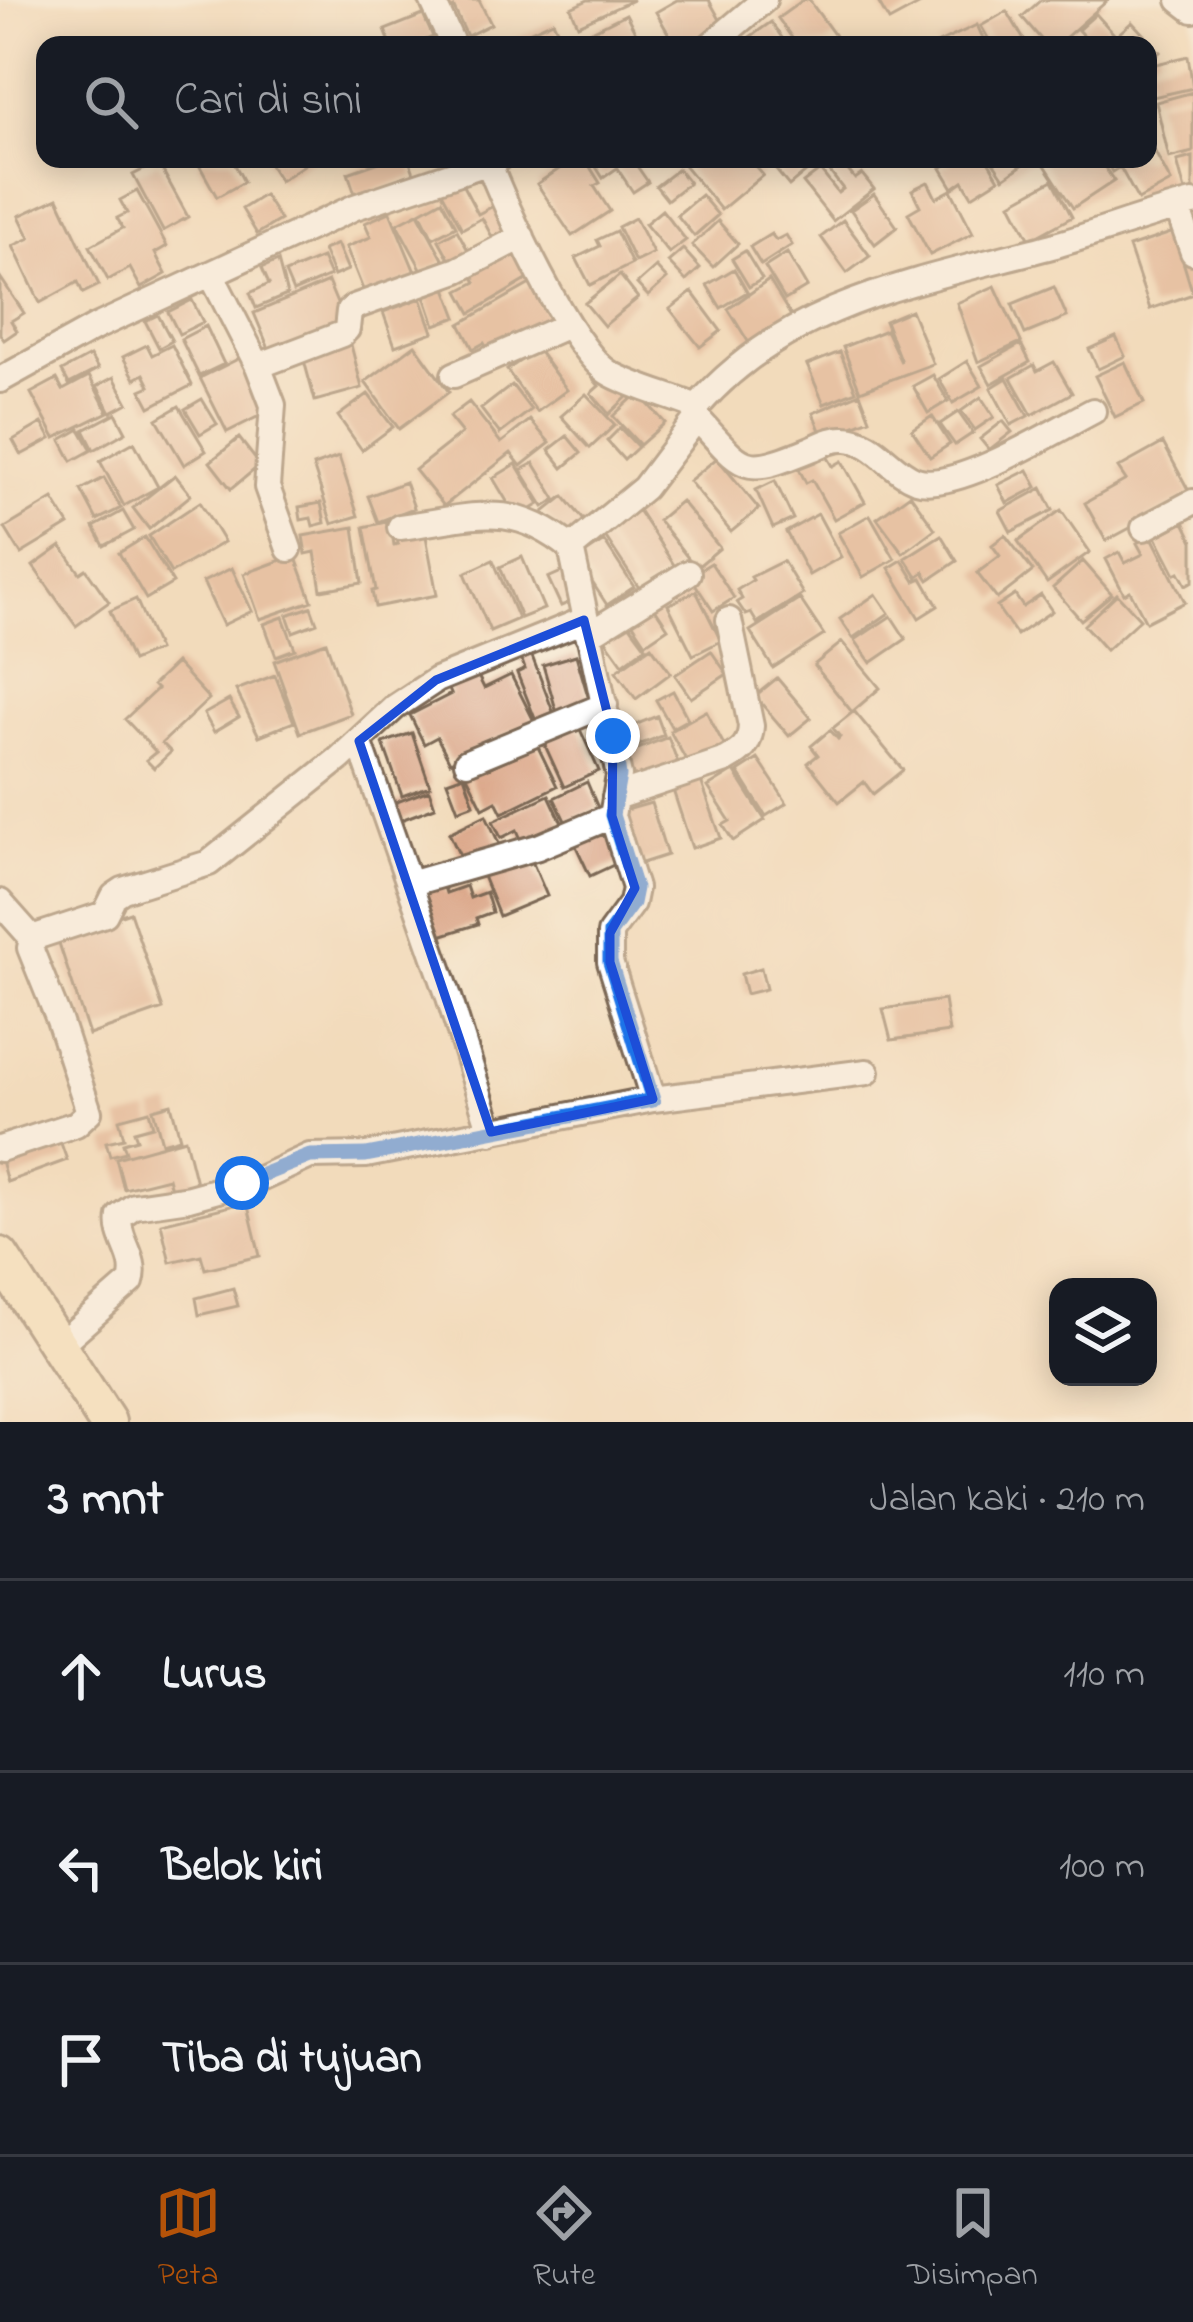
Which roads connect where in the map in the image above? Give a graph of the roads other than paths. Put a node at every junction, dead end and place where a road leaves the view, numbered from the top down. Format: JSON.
{"nodes":[{"id":1,"x":432,"y":0,"type":"edge"},
{"id":2,"x":1180,"y":0,"type":"edge"},
{"id":3,"x":755,"y":3,"type":"edge"},
{"id":4,"x":1193,"y":10,"type":"edge"},
{"id":5,"x":449,"y":36,"type":"edge"},
{"id":6,"x":720,"y":36,"type":"edge"},
{"id":7,"x":468,"y":168,"type":"edge"},
{"id":8,"x":494,"y":168,"type":"edge"},
{"id":9,"x":1185,"y":205,"type":"edge"},
{"id":10,"x":522,"y":237,"type":"junction"},
{"id":11,"x":1193,"y":252,"type":"edge"},
{"id":12,"x":211,"y":274,"type":"junction"},
{"id":13,"x":568,"y":325,"type":"junction"},
{"id":14,"x":258,"y":366,"type":"junction"},
{"id":15,"x":454,"y":374,"type":"dead end"},
{"id":16,"x":0,"y":380,"type":"edge"},
{"id":17,"x":1093,"y":411,"type":"dead end"},
{"id":18,"x":697,"y":413,"type":"junction"},
{"id":19,"x":1193,"y":502,"type":"edge"},
{"id":20,"x":400,"y":527,"type":"dead end"},
{"id":21,"x":1144,"y":528,"type":"dead end"},
{"id":22,"x":571,"y":548,"type":"junction"},
{"id":23,"x":289,"y":549,"type":"dead end"},
{"id":24,"x":688,"y":573,"type":"dead end"},
{"id":25,"x":729,"y":620,"type":"dead end"},
{"id":26,"x":586,"y":627,"type":"junction"},
{"id":27,"x":605,"y":705,"type":"junction"},
{"id":28,"x":358,"y":741,"type":"junction"},
{"id":29,"x":467,"y":762,"type":"dead end"},
{"id":30,"x":614,"y":806,"type":"junction"},
{"id":31,"x":409,"y":884,"type":"junction"},
{"id":32,"x":0,"y":902,"type":"edge"},
{"id":33,"x":32,"y":938,"type":"junction"},
{"id":34,"x":867,"y":1072,"type":"dead end"},
{"id":35,"x":653,"y":1100,"type":"junction"},
{"id":36,"x":491,"y":1132,"type":"junction"},
{"id":37,"x":0,"y":1149,"type":"edge"},
{"id":38,"x":0,"y":1256,"type":"edge"},
{"id":39,"x":58,"y":1346,"type":"junction"},
{"id":40,"x":107,"y":1422,"type":"edge"}],
"edges":[{"from":1,"to":5,"type":"street"},
{"from":2,"to":4,"type":"street"},
{"from":3,"to":6,"type":"street"},
{"from":7,"to":12,"type":"street"},
{"from":8,"to":10,"type":"street"},
{"from":9,"to":11,"type":"street"},
{"from":9,"to":18,"type":"street"},
{"from":10,"to":13,"type":"street"},
{"from":10,"to":14,"type":"street"},
{"from":12,"to":14,"type":"street"},
{"from":12,"to":16,"type":"street"},
{"from":13,"to":15,"type":"street"},
{"from":13,"to":18,"type":"street"},
{"from":14,"to":23,"type":"street"},
{"from":17,"to":18,"type":"street"},
{"from":18,"to":22,"type":"street"},
{"from":19,"to":21,"type":"street"},
{"from":20,"to":22,"type":"street"},
{"from":22,"to":26,"type":"street"},
{"from":24,"to":26,"type":"street"},
{"from":25,"to":30,"type":"street"},
{"from":26,"to":27,"type":"street"},
{"from":26,"to":28,"type":"street"},
{"from":27,"to":29,"type":"street"},
{"from":27,"to":30,"type":"street"},
{"from":28,"to":31,"type":"street"},
{"from":28,"to":33,"type":"street"},
{"from":30,"to":31,"type":"street"},
{"from":30,"to":35,"type":"street"},
{"from":31,"to":36,"type":"street"},
{"from":32,"to":33,"type":"street"},
{"from":33,"to":37,"type":"street"},
{"from":34,"to":35,"type":"street"},
{"from":35,"to":36,"type":"street"},
{"from":36,"to":39,"type":"street"},
{"from":38,"to":39,"type":"main road"},
{"from":39,"to":40,"type":"main road"}]}
